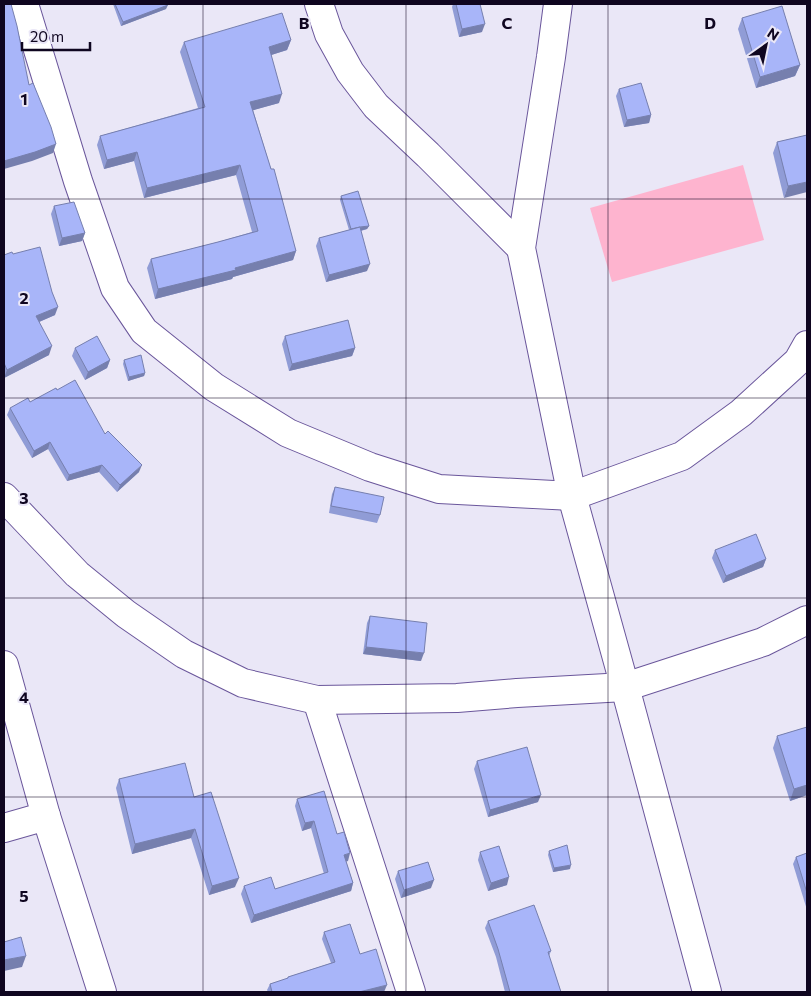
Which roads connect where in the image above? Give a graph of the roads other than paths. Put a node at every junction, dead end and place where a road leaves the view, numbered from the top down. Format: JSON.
{"nodes":[{"id":1,"x":24,"y":4,"type":"edge"},
{"id":2,"x":319,"y":4,"type":"edge"},
{"id":3,"x":558,"y":4,"type":"edge"},
{"id":4,"x":521,"y":248,"type":"junction"},
{"id":5,"x":807,"y":345,"type":"edge"},
{"id":6,"x":572,"y":496,"type":"junction"},
{"id":7,"x":4,"y":497,"type":"edge"},
{"id":8,"x":807,"y":620,"type":"edge"},
{"id":9,"x":4,"y":665,"type":"edge"},
{"id":10,"x":626,"y":687,"type":"junction"},
{"id":11,"x":317,"y":700,"type":"junction"},
{"id":12,"x":46,"y":816,"type":"junction"},
{"id":13,"x":4,"y":828,"type":"edge"},
{"id":14,"x":102,"y":992,"type":"edge"},
{"id":15,"x":411,"y":992,"type":"edge"},
{"id":16,"x":707,"y":992,"type":"edge"}],
"edges":[{"from":1,"to":6,"type":"street"},
{"from":2,"to":4,"type":"street"},
{"from":3,"to":4,"type":"street"},
{"from":4,"to":6,"type":"street"},
{"from":5,"to":6,"type":"street"},
{"from":6,"to":10,"type":"street"},
{"from":7,"to":11,"type":"street"},
{"from":8,"to":10,"type":"street"},
{"from":9,"to":12,"type":"street"},
{"from":10,"to":11,"type":"street"},
{"from":10,"to":16,"type":"street"},
{"from":11,"to":15,"type":"street"},
{"from":12,"to":13,"type":"street"},
{"from":12,"to":14,"type":"street"}]}
